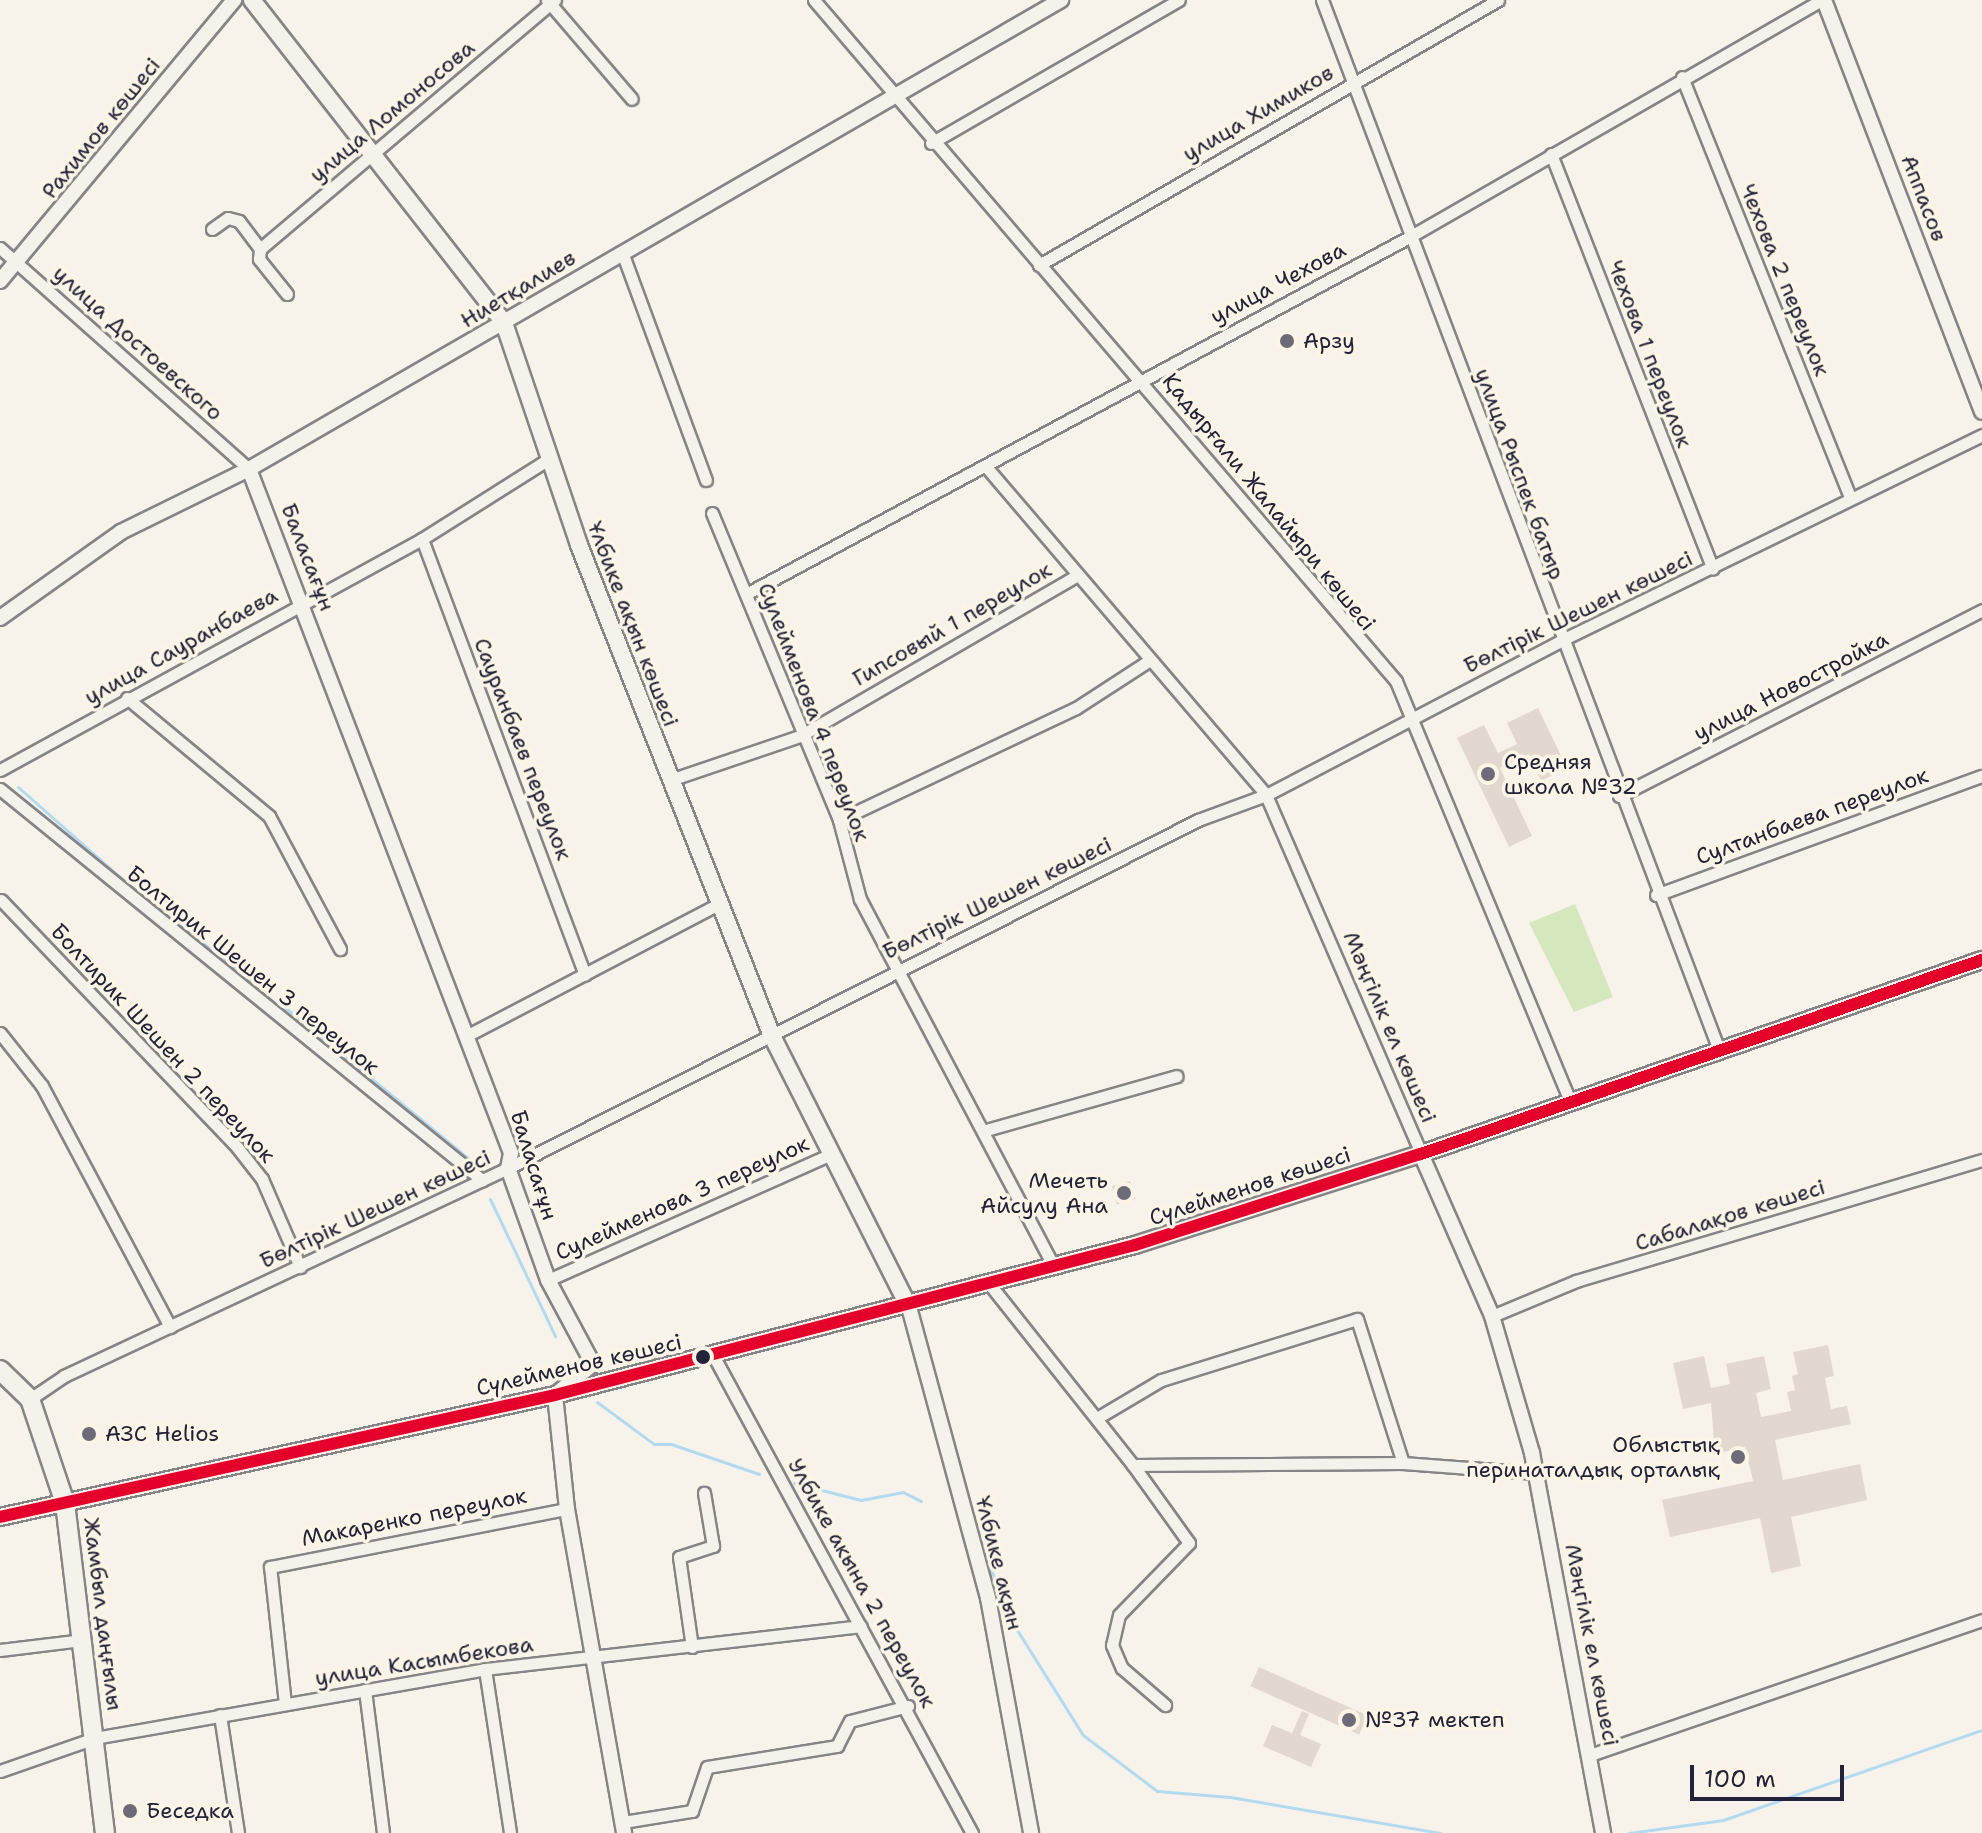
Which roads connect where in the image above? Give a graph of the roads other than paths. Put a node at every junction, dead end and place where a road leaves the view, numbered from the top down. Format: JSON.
{"nodes":[{"id":1,"x":234,"y":0,"type":"edge"},
{"id":2,"x":252,"y":0,"type":"edge"},
{"id":3,"x":1061,"y":0,"type":"edge"},
{"id":4,"x":1179,"y":0,"type":"edge"},
{"id":5,"x":1322,"y":0,"type":"edge"},
{"id":6,"x":1498,"y":0,"type":"edge"},
{"id":7,"x":1823,"y":0,"type":"edge"},
{"id":8,"x":551,"y":1,"type":"edge"},
{"id":9,"x":819,"y":2,"type":"edge"},
{"id":10,"x":1682,"y":77,"type":"junction"},
{"id":11,"x":1356,"y":79,"type":"junction"},
{"id":12,"x":632,"y":99,"type":"dead end"},
{"id":13,"x":893,"y":99,"type":"junction"},
{"id":14,"x":931,"y":143,"type":"junction"},
{"id":15,"x":1551,"y":154,"type":"junction"},
{"id":16,"x":371,"y":155,"type":"junction"},
{"id":17,"x":212,"y":229,"type":"dead end"},
{"id":18,"x":1411,"y":236,"type":"junction"},
{"id":19,"x":0,"y":248,"type":"edge"},
{"id":20,"x":260,"y":249,"type":"junction"},
{"id":21,"x":622,"y":252,"type":"junction"},
{"id":22,"x":18,"y":264,"type":"junction"},
{"id":23,"x":1039,"y":265,"type":"junction"},
{"id":24,"x":0,"y":281,"type":"edge"},
{"id":25,"x":287,"y":294,"type":"dead end"},
{"id":26,"x":504,"y":323,"type":"junction"},
{"id":27,"x":1142,"y":379,"type":"junction"},
{"id":28,"x":1982,"y":412,"type":"edge"},
{"id":29,"x":1982,"y":435,"type":"edge"},
{"id":30,"x":547,"y":460,"type":"junction"},
{"id":31,"x":249,"y":469,"type":"junction"},
{"id":32,"x":988,"y":469,"type":"junction"},
{"id":33,"x":706,"y":480,"type":"dead end"},
{"id":34,"x":1850,"y":498,"type":"junction"},
{"id":35,"x":712,"y":513,"type":"dead end"},
{"id":36,"x":422,"y":539,"type":"junction"},
{"id":37,"x":1713,"y":569,"type":"junction"},
{"id":38,"x":1078,"y":575,"type":"junction"},
{"id":39,"x":748,"y":593,"type":"junction"},
{"id":40,"x":302,"y":601,"type":"junction"},
{"id":41,"x":1982,"y":610,"type":"edge"},
{"id":42,"x":0,"y":618,"type":"edge"},
{"id":43,"x":1560,"y":641,"type":"junction"},
{"id":44,"x":1150,"y":660,"type":"junction"},
{"id":45,"x":127,"y":698,"type":"junction"},
{"id":46,"x":1414,"y":715,"type":"junction"},
{"id":47,"x":800,"y":736,"type":"junction"},
{"id":48,"x":0,"y":770,"type":"edge"},
{"id":49,"x":1982,"y":776,"type":"edge"},
{"id":50,"x":670,"y":780,"type":"junction"},
{"id":51,"x":0,"y":789,"type":"edge"},
{"id":52,"x":1266,"y":795,"type":"junction"},
{"id":53,"x":1619,"y":796,"type":"junction"},
{"id":54,"x":839,"y":820,"type":"junction"},
{"id":55,"x":1656,"y":895,"type":"junction"},
{"id":56,"x":1,"y":900,"type":"edge"},
{"id":57,"x":718,"y":904,"type":"junction"},
{"id":58,"x":340,"y":949,"type":"dead end"},
{"id":59,"x":1982,"y":960,"type":"edge"},
{"id":60,"x":897,"y":969,"type":"junction"},
{"id":61,"x":585,"y":974,"type":"junction"},
{"id":62,"x":0,"y":1033,"type":"edge"},
{"id":63,"x":466,"y":1036,"type":"junction"},
{"id":64,"x":772,"y":1036,"type":"junction"},
{"id":65,"x":1719,"y":1050,"type":"junction"},
{"id":66,"x":1177,"y":1076,"type":"dead end"},
{"id":67,"x":1571,"y":1103,"type":"junction"},
{"id":68,"x":986,"y":1130,"type":"junction"},
{"id":69,"x":831,"y":1154,"type":"junction"},
{"id":70,"x":1421,"y":1154,"type":"junction"},
{"id":71,"x":1982,"y":1160,"type":"edge"},
{"id":72,"x":508,"y":1168,"type":"junction"},
{"id":73,"x":482,"y":1180,"type":"junction"},
{"id":74,"x":300,"y":1267,"type":"junction"},
{"id":75,"x":1054,"y":1267,"type":"junction"},
{"id":76,"x":548,"y":1280,"type":"junction"},
{"id":77,"x":991,"y":1286,"type":"junction"},
{"id":78,"x":909,"y":1307,"type":"junction"},
{"id":79,"x":1492,"y":1316,"type":"junction"},
{"id":80,"x":170,"y":1327,"type":"junction"},
{"id":81,"x":713,"y":1355,"type":"junction"},
{"id":82,"x":0,"y":1370,"type":"edge"},
{"id":83,"x":555,"y":1395,"type":"junction"},
{"id":84,"x":30,"y":1399,"type":"junction"},
{"id":85,"x":1097,"y":1418,"type":"junction"},
{"id":86,"x":1403,"y":1463,"type":"junction"},
{"id":87,"x":1133,"y":1465,"type":"junction"},
{"id":88,"x":1536,"y":1473,"type":"junction"},
{"id":89,"x":704,"y":1493,"type":"dead end"},
{"id":90,"x":65,"y":1503,"type":"junction"},
{"id":91,"x":567,"y":1509,"type":"junction"},
{"id":92,"x":0,"y":1517,"type":"edge"},
{"id":93,"x":1982,"y":1620,"type":"edge"},
{"id":94,"x":861,"y":1626,"type":"junction"},
{"id":95,"x":83,"y":1640,"type":"junction"},
{"id":96,"x":692,"y":1647,"type":"junction"},
{"id":97,"x":0,"y":1650,"type":"edge"},
{"id":98,"x":597,"y":1657,"type":"junction"},
{"id":99,"x":485,"y":1669,"type":"junction"},
{"id":100,"x":365,"y":1690,"type":"junction"},
{"id":101,"x":285,"y":1704,"type":"junction"},
{"id":102,"x":1165,"y":1705,"type":"dead end"},
{"id":103,"x":908,"y":1706,"type":"junction"},
{"id":104,"x":220,"y":1715,"type":"junction"},
{"id":105,"x":95,"y":1738,"type":"junction"},
{"id":106,"x":1590,"y":1755,"type":"junction"},
{"id":107,"x":0,"y":1771,"type":"edge"},
{"id":108,"x":624,"y":1827,"type":"edge"},
{"id":109,"x":105,"y":1833,"type":"edge"},
{"id":110,"x":238,"y":1833,"type":"edge"},
{"id":111,"x":383,"y":1833,"type":"edge"},
{"id":112,"x":510,"y":1833,"type":"edge"},
{"id":113,"x":972,"y":1833,"type":"edge"},
{"id":114,"x":1031,"y":1833,"type":"edge"},
{"id":115,"x":1603,"y":1833,"type":"edge"}],
"edges":[{"from":1,"to":22,"type":"street","name":"Рахимов көшесі"},
{"from":2,"to":16,"type":"main road","name":"Ұлбике ақын көшесі"},
{"from":3,"to":13,"type":"street","name":"Ниетқалиев"},
{"from":4,"to":14,"type":"street"},
{"from":5,"to":11,"type":"street","name":"улица Рыспек батыр"},
{"from":6,"to":11,"type":"street","name":"улица Химиков"},
{"from":7,"to":10,"type":"street","name":"улица Чехова"},
{"from":7,"to":28,"type":"street","name":"Аппасов"},
{"from":8,"to":12,"type":"street","name":"улица Ломоносова"},
{"from":8,"to":16,"type":"street","name":"улица Ломоносова"},
{"from":9,"to":13,"type":"street","name":"Қадырғали Жалайыри көшесі"},
{"from":10,"to":15,"type":"street","name":"улица Чехова"},
{"from":10,"to":34,"type":"street","name":"Чехова 2 переулок"},
{"from":11,"to":18,"type":"street","name":"улица Рыспек батыр"},
{"from":11,"to":23,"type":"street","name":"улица Химиков"},
{"from":13,"to":14,"type":"street","name":"Қадырғали Жалайыри көшесі"},
{"from":13,"to":21,"type":"street","name":"Ниетқалиев"},
{"from":14,"to":23,"type":"street","name":"Қадырғали Жалайыри көшесі"},
{"from":15,"to":18,"type":"street","name":"улица Чехова"},
{"from":15,"to":37,"type":"street","name":"Чехова 1 переулок"},
{"from":16,"to":20,"type":"street","name":"улица Ломоносова"},
{"from":16,"to":26,"type":"main road","name":"Ұлбике ақын көшесі"},
{"from":17,"to":20,"type":"street"},
{"from":18,"to":27,"type":"street","name":"улица Чехова"},
{"from":18,"to":43,"type":"street","name":"улица Рыспек батыр"},
{"from":19,"to":22,"type":"street","name":"улица Достоевского"},
{"from":20,"to":25,"type":"street"},
{"from":21,"to":26,"type":"street","name":"Ниетқалиев"},
{"from":21,"to":33,"type":"street"},
{"from":22,"to":24,"type":"street","name":"Рахимов көшесі"},
{"from":22,"to":31,"type":"street","name":"улица Достоевского"},
{"from":23,"to":27,"type":"street","name":"Қадырғали Жалайыри көшесі"},
{"from":26,"to":30,"type":"main road","name":"Ұлбике ақын көшесі"},
{"from":26,"to":31,"type":"street","name":"Ниетқалиев"},
{"from":27,"to":32,"type":"street","name":"улица Чехова"},
{"from":27,"to":46,"type":"street","name":"Қадырғали Жалайыри көшесі"},
{"from":29,"to":34,"type":"street","name":"Бөлтірік Шешен көшесі"},
{"from":30,"to":36,"type":"street","name":"улица Сауранбаева"},
{"from":30,"to":50,"type":"main road","name":"Ұлбике ақын көшесі"},
{"from":31,"to":40,"type":"street","name":"Баласағұн"},
{"from":31,"to":42,"type":"street","name":"Ниетқалиев"},
{"from":32,"to":38,"type":"street","name":"Мәңгілік ел көшесі"},
{"from":32,"to":39,"type":"street","name":"улица Чехова"},
{"from":34,"to":37,"type":"street","name":"Бөлтірік Шешен көшесі"},
{"from":35,"to":39,"type":"street","name":"Сулейменова 4 переулок"},
{"from":36,"to":40,"type":"street","name":"улица Сауранбаева"},
{"from":36,"to":61,"type":"street","name":"Сауранбаев переулок"},
{"from":37,"to":43,"type":"street","name":"Бөлтірік Шешен көшесі"},
{"from":38,"to":44,"type":"street","name":"Мәңгілік ел көшесі"},
{"from":38,"to":47,"type":"street","name":"Гипсовый 1 переулок"},
{"from":39,"to":47,"type":"street","name":"Сулейменова 4 переулок"},
{"from":40,"to":45,"type":"street","name":"улица Сауранбаева"},
{"from":40,"to":63,"type":"street","name":"Баласағұн"},
{"from":41,"to":53,"type":"street","name":"улица Новостройка"},
{"from":43,"to":46,"type":"street","name":"Бөлтірік Шешен көшесі"},
{"from":43,"to":53,"type":"street","name":"улица Рыспек батыр"},
{"from":44,"to":52,"type":"street","name":"Мәңгілік ел көшесі"},
{"from":44,"to":54,"type":"street"},
{"from":45,"to":48,"type":"street","name":"улица Сауранбаева"},
{"from":45,"to":58,"type":"street"},
{"from":46,"to":52,"type":"street","name":"Бөлтірік Шешен көшесі"},
{"from":46,"to":67,"type":"street","name":"Қадырғали Жалайыри көшесі"},
{"from":47,"to":50,"type":"street","name":"Гипсовый 1 переулок"},
{"from":47,"to":54,"type":"street","name":"Сулейменова 4 переулок"},
{"from":49,"to":55,"type":"street","name":"Султанбаева переулок"},
{"from":50,"to":57,"type":"main road","name":"Ұлбике ақын көшесі"},
{"from":51,"to":73,"type":"street","name":"Болтирик Шешен 3 переулок"},
{"from":52,"to":60,"type":"street","name":"Бөлтірік Шешен көшесі"},
{"from":52,"to":70,"type":"street","name":"Мәңгілік ел көшесі"},
{"from":53,"to":55,"type":"street","name":"улица Рыспек батыр"},
{"from":54,"to":60,"type":"street","name":"Сулейменова 4 переулок"},
{"from":55,"to":65,"type":"street","name":"улица Рыспек батыр"},
{"from":56,"to":74,"type":"street","name":"Болтирик Шешен 2 переулок"},
{"from":57,"to":61,"type":"street"},
{"from":57,"to":64,"type":"main road","name":"Ұлбике ақын көшесі"},
{"from":59,"to":65,"type":"main road","name":"Сүлейменов көшесі"},
{"from":60,"to":64,"type":"street","name":"Бөлтірік Шешен көшесі"},
{"from":60,"to":68,"type":"street","name":"Сулейменова 4 переулок"},
{"from":61,"to":63,"type":"street"},
{"from":62,"to":80,"type":"street"},
{"from":63,"to":72,"type":"street","name":"Баласағұн"},
{"from":64,"to":69,"type":"main road","name":"Ұлбике ақын көшесі"},
{"from":64,"to":72,"type":"street","name":"Бөлтірік Шешен көшесі"},
{"from":65,"to":67,"type":"main road","name":"Сүлейменов көшесі"},
{"from":66,"to":68,"type":"street"},
{"from":67,"to":70,"type":"main road","name":"Сүлейменов көшесі"},
{"from":68,"to":75,"type":"street","name":"Сулейменова 4 переулок"},
{"from":69,"to":76,"type":"street","name":"Сулейменова 3 переулок"},
{"from":69,"to":78,"type":"main road","name":"Ұлбике ақын көшесі"},
{"from":70,"to":75,"type":"main road","name":"Сүлейменов көшесі"},
{"from":70,"to":79,"type":"street","name":"Мәңгілік ел көшесі"},
{"from":71,"to":79,"type":"street","name":"Сабалақов көшесі"},
{"from":72,"to":73,"type":"street","name":"Бөлтірік Шешен көшесі"},
{"from":72,"to":76,"type":"street","name":"Баласағұн"},
{"from":73,"to":74,"type":"street","name":"Бөлтірік Шешен көшесі"},
{"from":74,"to":80,"type":"street","name":"Бөлтірік Шешен көшесі"},
{"from":75,"to":77,"type":"main road","name":"Сүлейменов көшесі"},
{"from":76,"to":83,"type":"street","name":"Баласағұн"},
{"from":77,"to":78,"type":"main road","name":"Сүлейменов көшесі"},
{"from":77,"to":85,"type":"street"},
{"from":78,"to":81,"type":"main road","name":"Сүлейменов көшесі"},
{"from":78,"to":114,"type":"street","name":"Ұлбике ақын"},
{"from":79,"to":88,"type":"street","name":"Мәңгілік ел көшесі"},
{"from":80,"to":84,"type":"street","name":"Бөлтірік Шешен көшесі"},
{"from":81,"to":83,"type":"main road","name":"Сүлейменов көшесі"},
{"from":81,"to":94,"type":"street","name":"Улбике акына 2 переулок"},
{"from":82,"to":84,"type":"main road","name":"Жамбыл даңғылы"},
{"from":83,"to":90,"type":"main road","name":"Сүлейменов көшесі"},
{"from":83,"to":91,"type":"street"},
{"from":84,"to":90,"type":"main road","name":"Жамбыл даңғылы"},
{"from":85,"to":86,"type":"street"},
{"from":85,"to":87,"type":"street"},
{"from":86,"to":87,"type":"street"},
{"from":86,"to":88,"type":"street"},
{"from":87,"to":102,"type":"street"},
{"from":88,"to":106,"type":"street","name":"Мәңгілік ел көшесі"},
{"from":89,"to":96,"type":"street"},
{"from":90,"to":92,"type":"main road","name":"Сүлейменов көшесі"},
{"from":90,"to":95,"type":"main road","name":"Жамбыл даңғылы"},
{"from":91,"to":98,"type":"street"},
{"from":91,"to":101,"type":"street","name":"Макаренко переулок"},
{"from":93,"to":106,"type":"street"},
{"from":94,"to":96,"type":"street","name":"улица Касымбекова"},
{"from":94,"to":103,"type":"street","name":"Улбике акына 2 переулок"},
{"from":95,"to":97,"type":"street"},
{"from":95,"to":105,"type":"main road","name":"Жамбыл даңғылы"},
{"from":96,"to":98,"type":"street","name":"улица Касымбекова"},
{"from":98,"to":99,"type":"street","name":"улица Касымбекова"},
{"from":98,"to":108,"type":"street"},
{"from":99,"to":100,"type":"street","name":"улица Касымбекова"},
{"from":99,"to":112,"type":"street"},
{"from":100,"to":101,"type":"street","name":"улица Касымбекова"},
{"from":100,"to":111,"type":"street"},
{"from":101,"to":104,"type":"street","name":"улица Касымбекова"},
{"from":103,"to":108,"type":"street"},
{"from":103,"to":113,"type":"street","name":"Улбике акына 2 переулок"},
{"from":104,"to":105,"type":"street","name":"улица Касымбекова"},
{"from":104,"to":110,"type":"street"},
{"from":105,"to":107,"type":"street","name":"улица Касымбекова"},
{"from":105,"to":109,"type":"main road","name":"Жамбыл даңғылы"},
{"from":106,"to":115,"type":"street","name":"Мәңгілік ел көшесі"}]}
